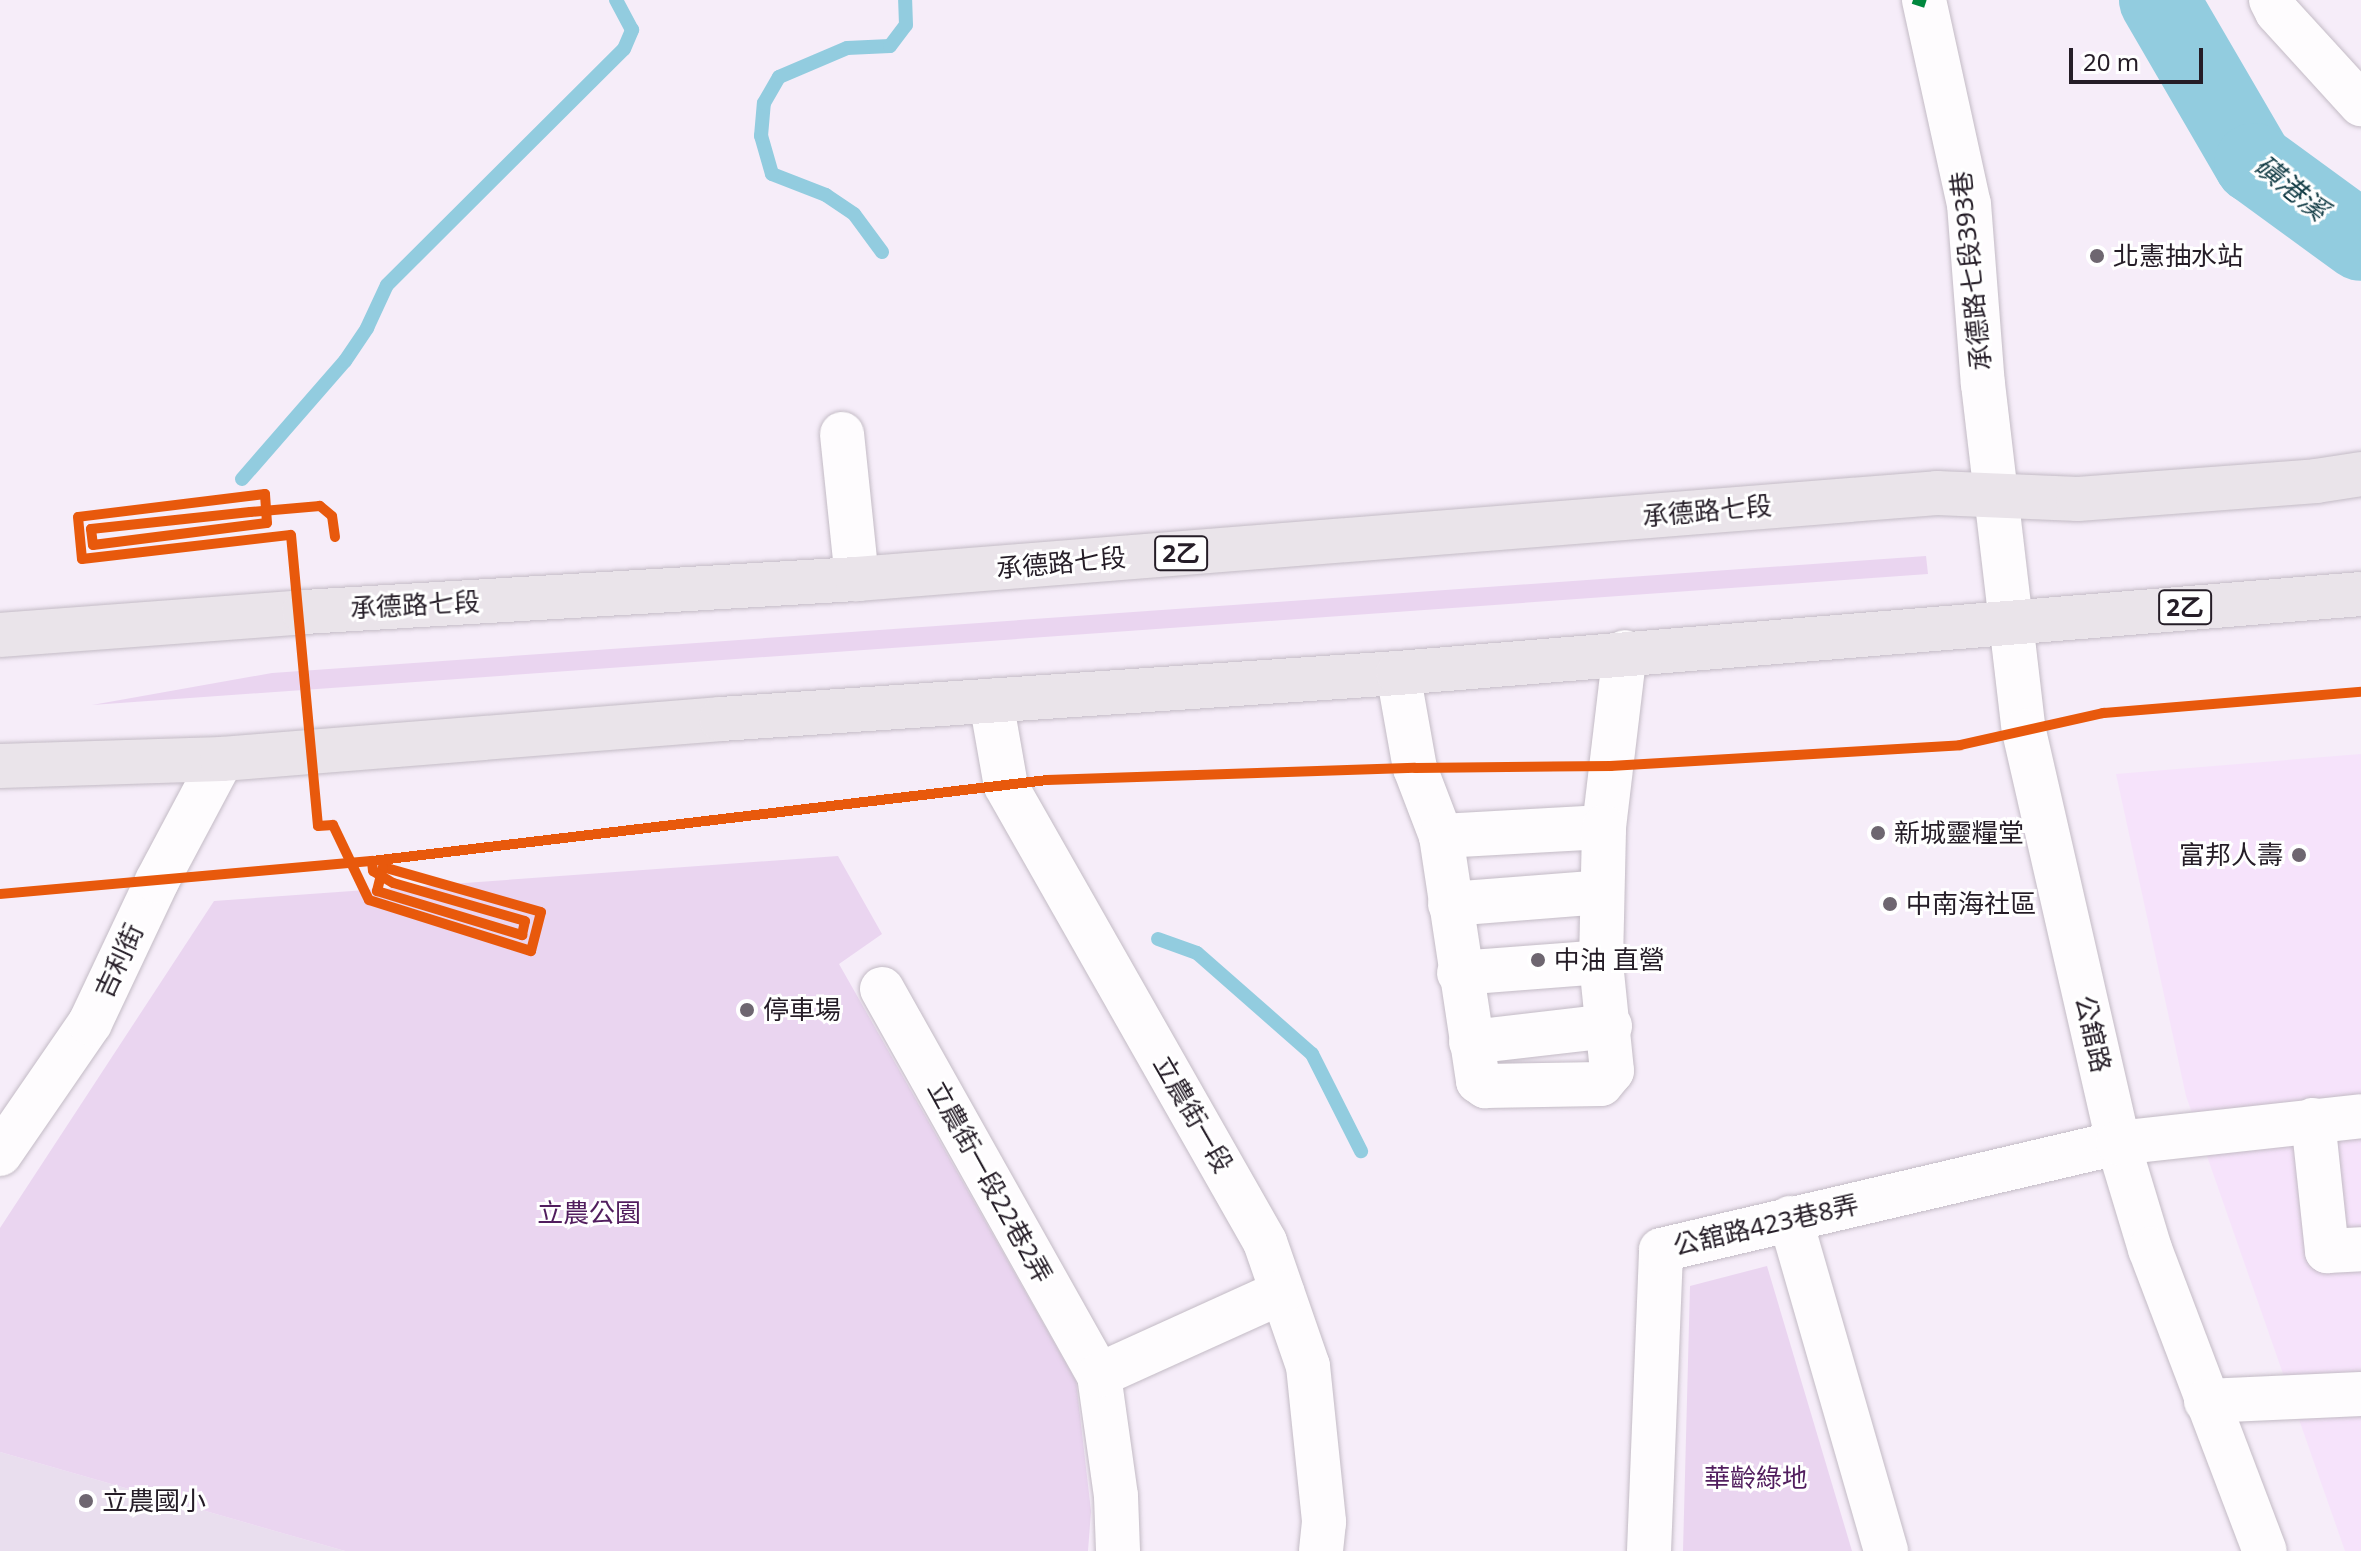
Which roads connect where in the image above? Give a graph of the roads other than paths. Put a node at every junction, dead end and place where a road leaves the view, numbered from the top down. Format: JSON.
{"nodes":[{"id":1,"x":1924,"y":0,"type":"edge"},
{"id":2,"x":2271,"y":0,"type":"edge"},
{"id":3,"x":2361,"y":104,"type":"edge"},
{"id":4,"x":842,"y":434,"type":"dead end"},
{"id":5,"x":2361,"y":474,"type":"edge"},
{"id":6,"x":1996,"y":498,"type":"junction"},
{"id":7,"x":857,"y":579,"type":"junction"},
{"id":8,"x":2361,"y":594,"type":"edge"},
{"id":9,"x":2009,"y":625,"type":"junction"},
{"id":10,"x":0,"y":635,"type":"edge"},
{"id":11,"x":1625,"y":652,"type":"junction"},
{"id":12,"x":1398,"y":673,"type":"junction"},
{"id":13,"x":991,"y":701,"type":"junction"},
{"id":14,"x":222,"y":759,"type":"junction"},
{"id":15,"x":0,"y":766,"type":"edge"},
{"id":16,"x":1604,"y":827,"type":"junction"},
{"id":17,"x":1441,"y":836,"type":"junction"},
{"id":18,"x":1602,"y":892,"type":"junction"},
{"id":19,"x":1450,"y":904,"type":"junction"},
{"id":20,"x":1601,"y":962,"type":"junction"},
{"id":21,"x":1459,"y":973,"type":"junction"},
{"id":22,"x":882,"y":989,"type":"dead end"},
{"id":23,"x":2361,"y":1116,"type":"edge"},
{"id":24,"x":2313,"y":1120,"type":"junction"},
{"id":25,"x":2118,"y":1143,"type":"junction"},
{"id":26,"x":0,"y":1154,"type":"edge"},
{"id":27,"x":1790,"y":1218,"type":"junction"},
{"id":28,"x":2361,"y":1249,"type":"edge"},
{"id":29,"x":1282,"y":1292,"type":"junction"},
{"id":30,"x":1099,"y":1375,"type":"junction"},
{"id":31,"x":2361,"y":1394,"type":"edge"},
{"id":32,"x":2206,"y":1401,"type":"junction"},
{"id":33,"x":1118,"y":1551,"type":"edge"},
{"id":34,"x":1321,"y":1551,"type":"edge"},
{"id":35,"x":1649,"y":1551,"type":"edge"},
{"id":36,"x":1886,"y":1551,"type":"edge"},
{"id":37,"x":2265,"y":1551,"type":"edge"}],
"edges":[{"from":1,"to":6,"type":"street","name":"承德路七段393巷"},
{"from":2,"to":3,"type":"street"},
{"from":4,"to":7,"type":"street"},
{"from":5,"to":6,"type":"main road","name":"承德路七段","number":"2乙"},
{"from":6,"to":7,"type":"main road","name":"承德路七段","number":"2乙"},
{"from":6,"to":9,"type":"street","name":"公舘路"},
{"from":7,"to":10,"type":"main road","name":"承德路七段","number":"2乙"},
{"from":8,"to":9,"type":"main road","number":"2乙"},
{"from":9,"to":11,"type":"main road","number":"2乙"},
{"from":9,"to":25,"type":"street","name":"公舘路"},
{"from":11,"to":12,"type":"main road","number":"2乙"},
{"from":11,"to":16,"type":"street"},
{"from":12,"to":13,"type":"main road","number":"2乙"},
{"from":12,"to":17,"type":"street"},
{"from":13,"to":14,"type":"main road","number":"2乙"},
{"from":13,"to":29,"type":"street","name":"立農街一段"},
{"from":14,"to":15,"type":"main road","number":"2乙"},
{"from":14,"to":26,"type":"street","name":"吉利街"},
{"from":16,"to":17,"type":"street"},
{"from":16,"to":18,"type":"street"},
{"from":17,"to":19,"type":"street"},
{"from":18,"to":19,"type":"street"},
{"from":18,"to":20,"type":"street"},
{"from":19,"to":21,"type":"street"},
{"from":20,"to":21,"type":"street"},
{"from":20,"to":21,"type":"street"},
{"from":22,"to":30,"type":"street","name":"立農街一段22巷2弄"},
{"from":23,"to":24,"type":"street","name":"公舘路423巷8弄"},
{"from":24,"to":25,"type":"street","name":"公舘路423巷8弄"},
{"from":24,"to":28,"type":"street"},
{"from":25,"to":27,"type":"street","name":"公舘路423巷8弄"},
{"from":25,"to":32,"type":"street","name":"公舘路"},
{"from":27,"to":35,"type":"street","name":"公舘路423巷8弄"},
{"from":27,"to":36,"type":"street"},
{"from":29,"to":30,"type":"street"},
{"from":29,"to":34,"type":"street","name":"立農街一段"},
{"from":30,"to":33,"type":"street"},
{"from":31,"to":32,"type":"street"},
{"from":32,"to":37,"type":"street","name":"公舘路"}]}
